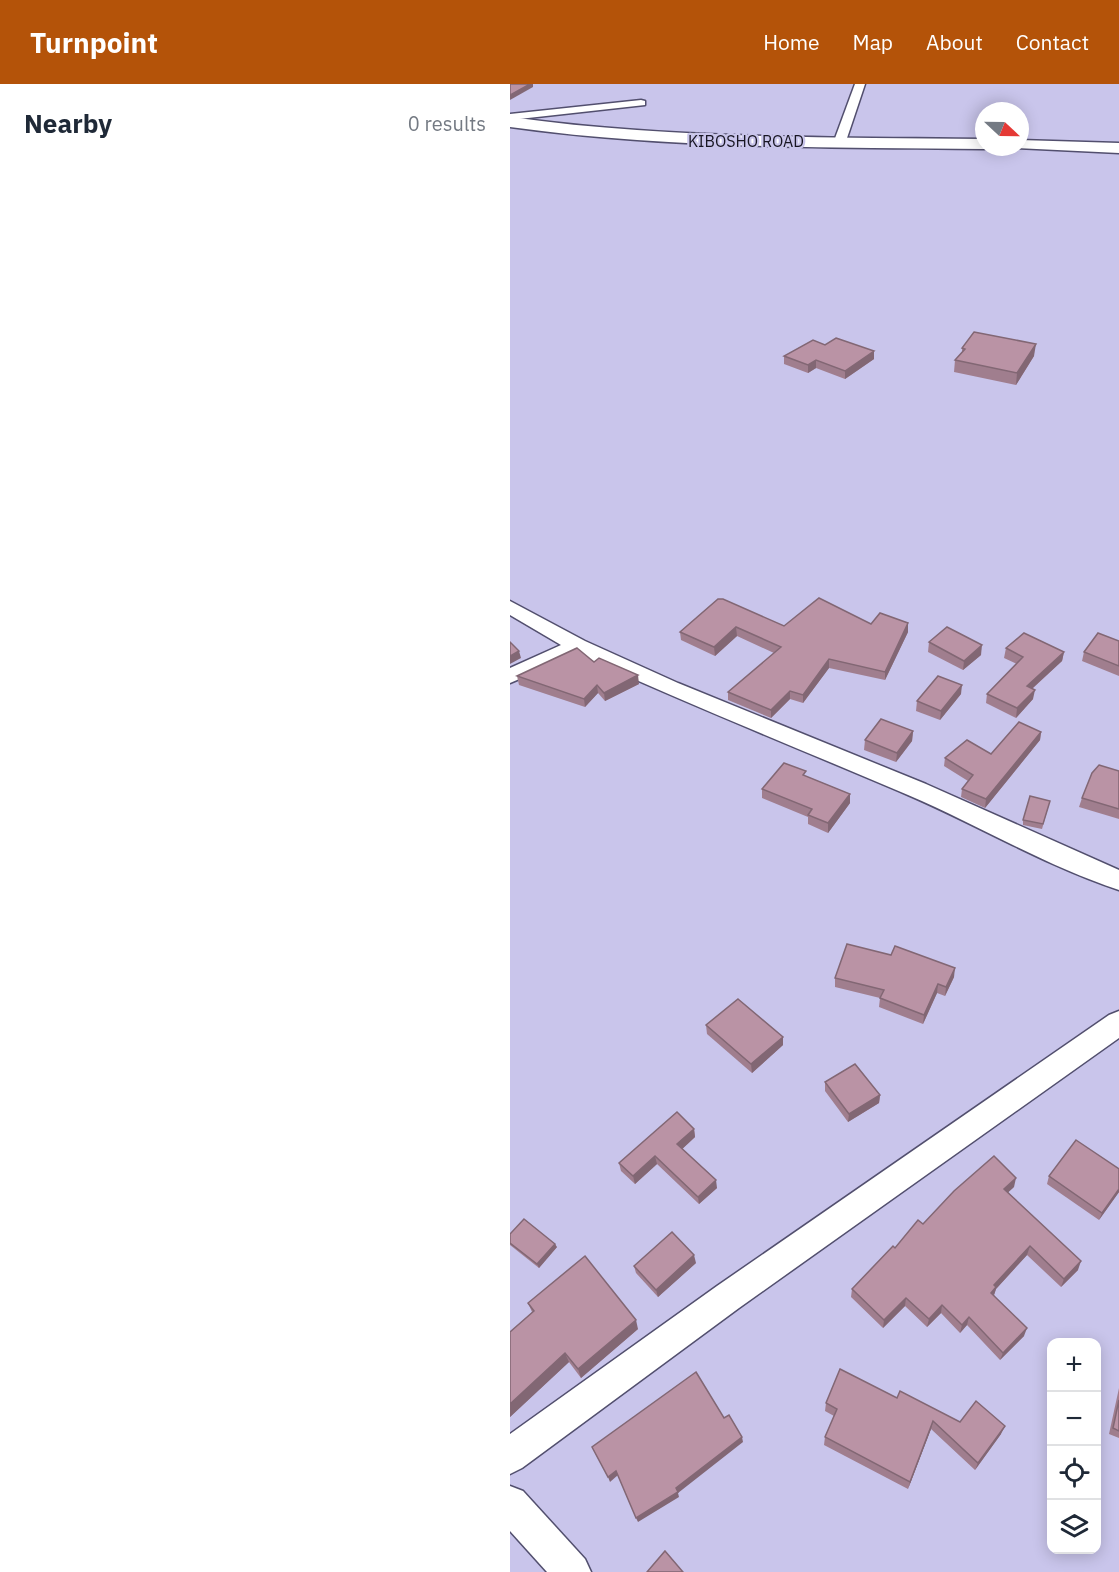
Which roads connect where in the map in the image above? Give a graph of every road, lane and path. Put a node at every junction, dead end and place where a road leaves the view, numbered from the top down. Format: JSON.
{"nodes":[{"id":1,"x":860,"y":84,"type":"edge"},
{"id":2,"x":641,"y":103,"type":"dead end"},
{"id":3,"x":510,"y":120,"type":"edge"},
{"id":4,"x":840,"y":141,"type":"junction"},
{"id":5,"x":975,"y":144,"type":"edge"},
{"id":6,"x":1029,"y":145,"type":"edge"},
{"id":7,"x":1119,"y":148,"type":"edge"},
{"id":8,"x":510,"y":607,"type":"edge"},
{"id":9,"x":578,"y":646,"type":"junction"},
{"id":10,"x":510,"y":676,"type":"edge"},
{"id":11,"x":1119,"y":880,"type":"edge"},
{"id":12,"x":1119,"y":1023,"type":"edge"},
{"id":13,"x":510,"y":1456,"type":"edge"},
{"id":14,"x":510,"y":1504,"type":"edge"},
{"id":15,"x":573,"y":1572,"type":"edge"}],
"edges":[{"from":1,"to":4,"type":"street"},
{"from":2,"to":3,"type":"street"},
{"from":3,"to":4,"type":"main road","name":"KIBOSHO ROAD"},
{"from":4,"to":5,"type":"main road","name":"KIBOSHO ROAD"},
{"from":6,"to":7,"type":"main road"},
{"from":8,"to":9,"type":"street"},
{"from":9,"to":10,"type":"street"},
{"from":9,"to":11,"type":"street"},
{"from":12,"to":13,"type":"street"},
{"from":14,"to":15,"type":"street"}]}
